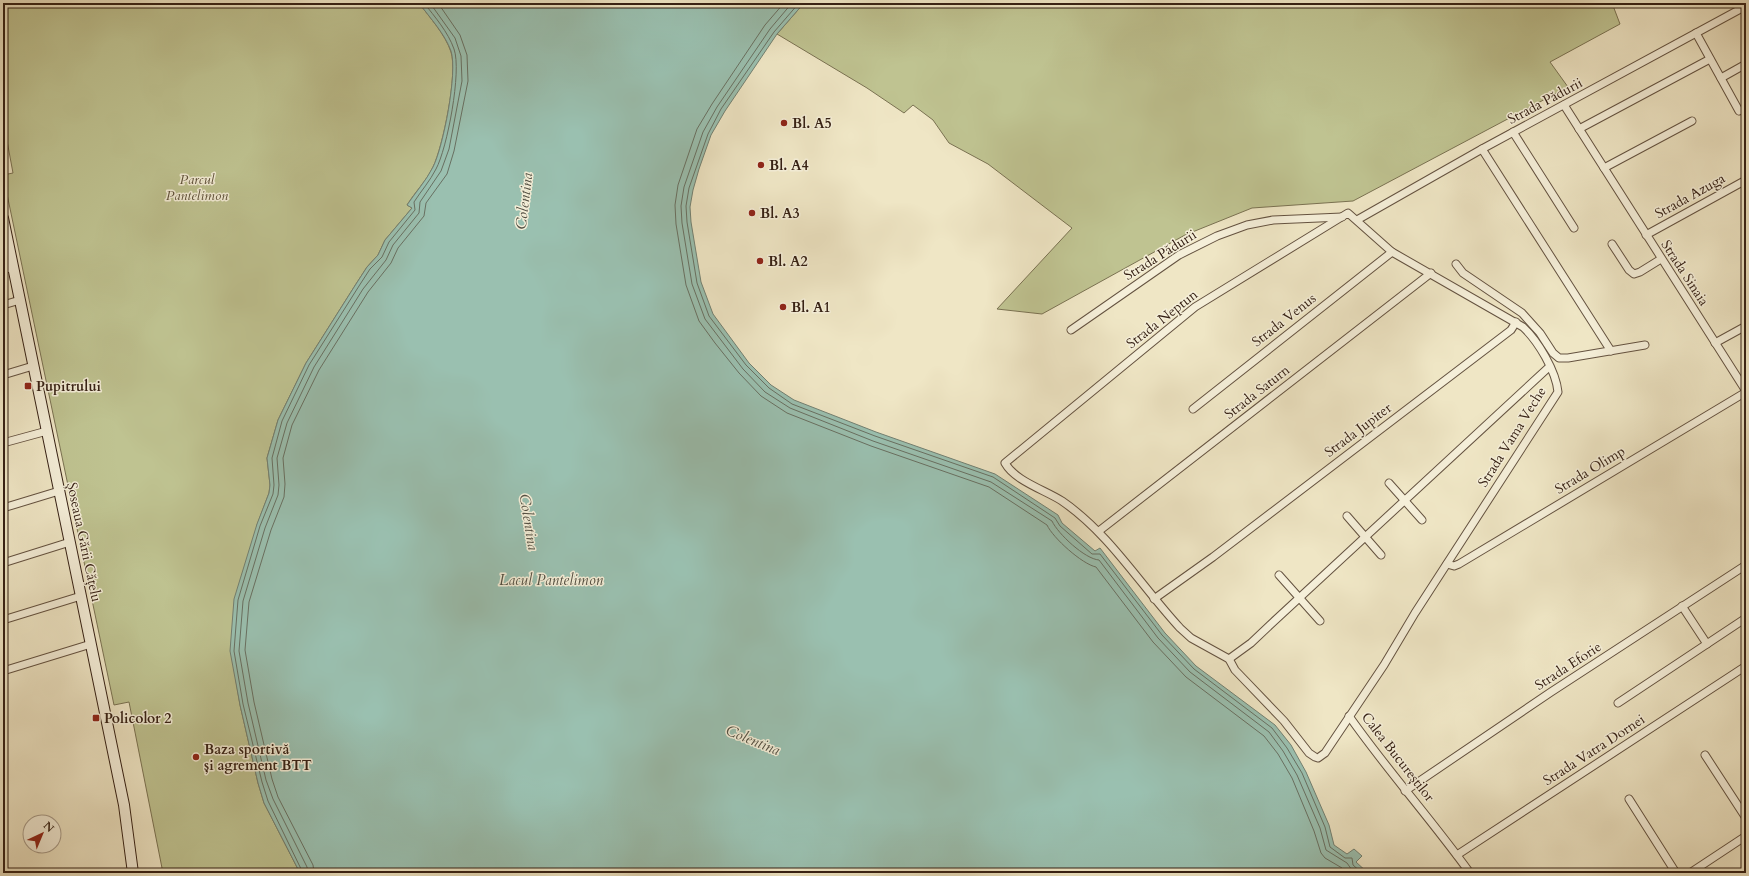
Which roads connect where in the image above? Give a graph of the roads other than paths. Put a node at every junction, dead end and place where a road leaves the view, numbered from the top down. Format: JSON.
{"nodes":[{"id":1,"x":1746,"y":6,"type":"edge"},
{"id":2,"x":1696,"y":33,"type":"junction"},
{"id":3,"x":1710,"y":59,"type":"junction"},
{"id":4,"x":1746,"y":64,"type":"edge"},
{"id":5,"x":1721,"y":78,"type":"junction"},
{"id":6,"x":1564,"y":105,"type":"junction"},
{"id":7,"x":1739,"y":112,"type":"dead end"},
{"id":8,"x":1692,"y":121,"type":"dead end"},
{"id":9,"x":1579,"y":129,"type":"junction"},
{"id":10,"x":1513,"y":132,"type":"junction"},
{"id":11,"x":1482,"y":149,"type":"junction"},
{"id":12,"x":1604,"y":168,"type":"junction"},
{"id":13,"x":1746,"y":180,"type":"edge"},
{"id":14,"x":1345,"y":215,"type":"junction"},
{"id":15,"x":3,"y":218,"type":"edge"},
{"id":16,"x":1357,"y":220,"type":"junction"},
{"id":17,"x":1574,"y":228,"type":"dead end"},
{"id":18,"x":1646,"y":235,"type":"junction"},
{"id":19,"x":1612,"y":244,"type":"dead end"},
{"id":20,"x":1392,"y":252,"type":"junction"},
{"id":21,"x":1661,"y":259,"type":"junction"},
{"id":22,"x":1456,"y":264,"type":"dead end"},
{"id":23,"x":13,"y":267,"type":"junction"},
{"id":24,"x":3,"y":270,"type":"edge"},
{"id":25,"x":1431,"y":273,"type":"junction"},
{"id":26,"x":20,"y":300,"type":"junction"},
{"id":27,"x":3,"y":305,"type":"edge"},
{"id":28,"x":1516,"y":322,"type":"junction"},
{"id":29,"x":1746,"y":326,"type":"edge"},
{"id":30,"x":1071,"y":330,"type":"dead end"},
{"id":31,"x":1715,"y":343,"type":"junction"},
{"id":32,"x":1645,"y":345,"type":"dead end"},
{"id":33,"x":1611,"y":351,"type":"junction"},
{"id":34,"x":33,"y":366,"type":"junction"},
{"id":35,"x":1549,"y":366,"type":"junction"},
{"id":36,"x":3,"y":375,"type":"edge"},
{"id":37,"x":1746,"y":391,"type":"edge"},
{"id":38,"x":1192,"y":409,"type":"dead end"},
{"id":39,"x":47,"y":431,"type":"junction"},
{"id":40,"x":3,"y":443,"type":"edge"},
{"id":41,"x":1389,"y":483,"type":"dead end"},
{"id":42,"x":59,"y":491,"type":"junction"},
{"id":43,"x":1405,"y":501,"type":"junction"},
{"id":44,"x":3,"y":508,"type":"edge"},
{"id":45,"x":1347,"y":516,"type":"dead end"},
{"id":46,"x":1422,"y":520,"type":"dead end"},
{"id":47,"x":1099,"y":531,"type":"junction"},
{"id":48,"x":1366,"y":537,"type":"junction"},
{"id":49,"x":70,"y":542,"type":"junction"},
{"id":50,"x":1381,"y":555,"type":"dead end"},
{"id":51,"x":3,"y":563,"type":"edge"},
{"id":52,"x":1447,"y":564,"type":"junction"},
{"id":53,"x":1746,"y":565,"type":"edge"},
{"id":54,"x":1279,"y":575,"type":"dead end"},
{"id":55,"x":81,"y":596,"type":"junction"},
{"id":56,"x":1154,"y":598,"type":"junction"},
{"id":57,"x":1300,"y":598,"type":"junction"},
{"id":58,"x":1682,"y":606,"type":"junction"},
{"id":59,"x":1746,"y":618,"type":"edge"},
{"id":60,"x":3,"y":620,"type":"edge"},
{"id":61,"x":1320,"y":621,"type":"dead end"},
{"id":62,"x":92,"y":644,"type":"junction"},
{"id":63,"x":1707,"y":644,"type":"junction"},
{"id":64,"x":1229,"y":658,"type":"junction"},
{"id":65,"x":1746,"y":666,"type":"edge"},
{"id":66,"x":3,"y":671,"type":"edge"},
{"id":67,"x":1618,"y":703,"type":"dead end"},
{"id":68,"x":1349,"y":716,"type":"junction"},
{"id":69,"x":1706,"y":754,"type":"dead end"},
{"id":70,"x":1405,"y":791,"type":"junction"},
{"id":71,"x":1629,"y":799,"type":"dead end"},
{"id":72,"x":1746,"y":818,"type":"edge"},
{"id":73,"x":1746,"y":836,"type":"edge"},
{"id":74,"x":1457,"y":855,"type":"junction"},
{"id":75,"x":133,"y":873,"type":"edge"},
{"id":76,"x":1470,"y":873,"type":"edge"},
{"id":77,"x":1676,"y":873,"type":"edge"},
{"id":78,"x":1690,"y":873,"type":"edge"}],
"edges":[{"from":1,"to":2,"type":"street","name":"Strada Pădurii"},
{"from":2,"to":3,"type":"street"},
{"from":2,"to":6,"type":"street","name":"Strada Pădurii"},
{"from":3,"to":5,"type":"street"},
{"from":3,"to":9,"type":"street"},
{"from":4,"to":5,"type":"street"},
{"from":5,"to":7,"type":"street"},
{"from":6,"to":9,"type":"street","name":"Strada Sinaia"},
{"from":6,"to":10,"type":"street","name":"Strada Pădurii"},
{"from":8,"to":12,"type":"street"},
{"from":9,"to":12,"type":"street","name":"Strada Sinaia"},
{"from":10,"to":11,"type":"street","name":"Strada Pădurii"},
{"from":10,"to":17,"type":"street"},
{"from":11,"to":16,"type":"street","name":"Strada Pădurii"},
{"from":11,"to":33,"type":"street"},
{"from":12,"to":18,"type":"street","name":"Strada Sinaia"},
{"from":13,"to":18,"type":"street","name":"Strada Azuga"},
{"from":14,"to":16,"type":"street","name":"Strada Vama Veche"},
{"from":14,"to":30,"type":"street","name":"Strada Pădurii"},
{"from":14,"to":47,"type":"street","name":"Strada Neptun"},
{"from":15,"to":23,"type":"main road","name":"Șoseaua Gării Cățelu"},
{"from":16,"to":20,"type":"street","name":"Strada Vama Veche"},
{"from":18,"to":21,"type":"street","name":"Strada Sinaia"},
{"from":19,"to":21,"type":"street"},
{"from":20,"to":25,"type":"street","name":"Strada Vama Veche"},
{"from":20,"to":38,"type":"street","name":"Strada Venus"},
{"from":21,"to":31,"type":"street","name":"Strada Sinaia"},
{"from":22,"to":33,"type":"street"},
{"from":23,"to":24,"type":"street"},
{"from":23,"to":26,"type":"main road","name":"Șoseaua Gării Cățelu"},
{"from":25,"to":28,"type":"street","name":"Strada Vama Veche"},
{"from":25,"to":47,"type":"street","name":"Strada Saturn"},
{"from":26,"to":27,"type":"street"},
{"from":26,"to":34,"type":"main road","name":"Șoseaua Gării Cățelu"},
{"from":28,"to":35,"type":"street","name":"Strada Vama Veche"},
{"from":28,"to":56,"type":"street","name":"Strada Jupiter"},
{"from":29,"to":31,"type":"street"},
{"from":31,"to":37,"type":"street","name":"Strada Sinaia"},
{"from":32,"to":33,"type":"street"},
{"from":34,"to":36,"type":"street"},
{"from":34,"to":39,"type":"main road","name":"Șoseaua Gării Cățelu"},
{"from":35,"to":43,"type":"street"},
{"from":35,"to":52,"type":"street","name":"Strada Vama Veche"},
{"from":37,"to":52,"type":"street","name":"Strada Olimp"},
{"from":39,"to":40,"type":"street"},
{"from":39,"to":42,"type":"main road","name":"Șoseaua Gării Cățelu"},
{"from":41,"to":43,"type":"street"},
{"from":42,"to":44,"type":"street"},
{"from":42,"to":49,"type":"main road","name":"Șoseaua Gării Cățelu"},
{"from":43,"to":46,"type":"street"},
{"from":43,"to":48,"type":"street"},
{"from":45,"to":48,"type":"street"},
{"from":47,"to":56,"type":"street"},
{"from":48,"to":50,"type":"street"},
{"from":48,"to":57,"type":"street"},
{"from":49,"to":51,"type":"street"},
{"from":49,"to":55,"type":"main road","name":"Șoseaua Gării Cățelu"},
{"from":52,"to":68,"type":"street","name":"Strada Vama Veche"},
{"from":53,"to":58,"type":"street","name":"Strada Eforie"},
{"from":54,"to":57,"type":"street"},
{"from":55,"to":60,"type":"street"},
{"from":55,"to":62,"type":"main road","name":"Șoseaua Gării Cățelu"},
{"from":56,"to":64,"type":"street"},
{"from":57,"to":61,"type":"street"},
{"from":57,"to":64,"type":"street"},
{"from":58,"to":63,"type":"street"},
{"from":58,"to":70,"type":"street","name":"Strada Eforie"},
{"from":59,"to":63,"type":"street"},
{"from":62,"to":66,"type":"street"},
{"from":62,"to":75,"type":"main road","name":"Șoseaua Gării Cățelu"},
{"from":63,"to":67,"type":"street"},
{"from":64,"to":68,"type":"street","name":"Calea Bucureștilor"},
{"from":65,"to":74,"type":"street","name":"Strada Vatra Dornei"},
{"from":68,"to":70,"type":"street","name":"Calea Bucureștilor"},
{"from":69,"to":72,"type":"street"},
{"from":70,"to":74,"type":"street","name":"Calea Bucureștilor"},
{"from":71,"to":77,"type":"street"},
{"from":73,"to":78,"type":"street"},
{"from":74,"to":76,"type":"street","name":"Calea Bucureștilor"}]}
